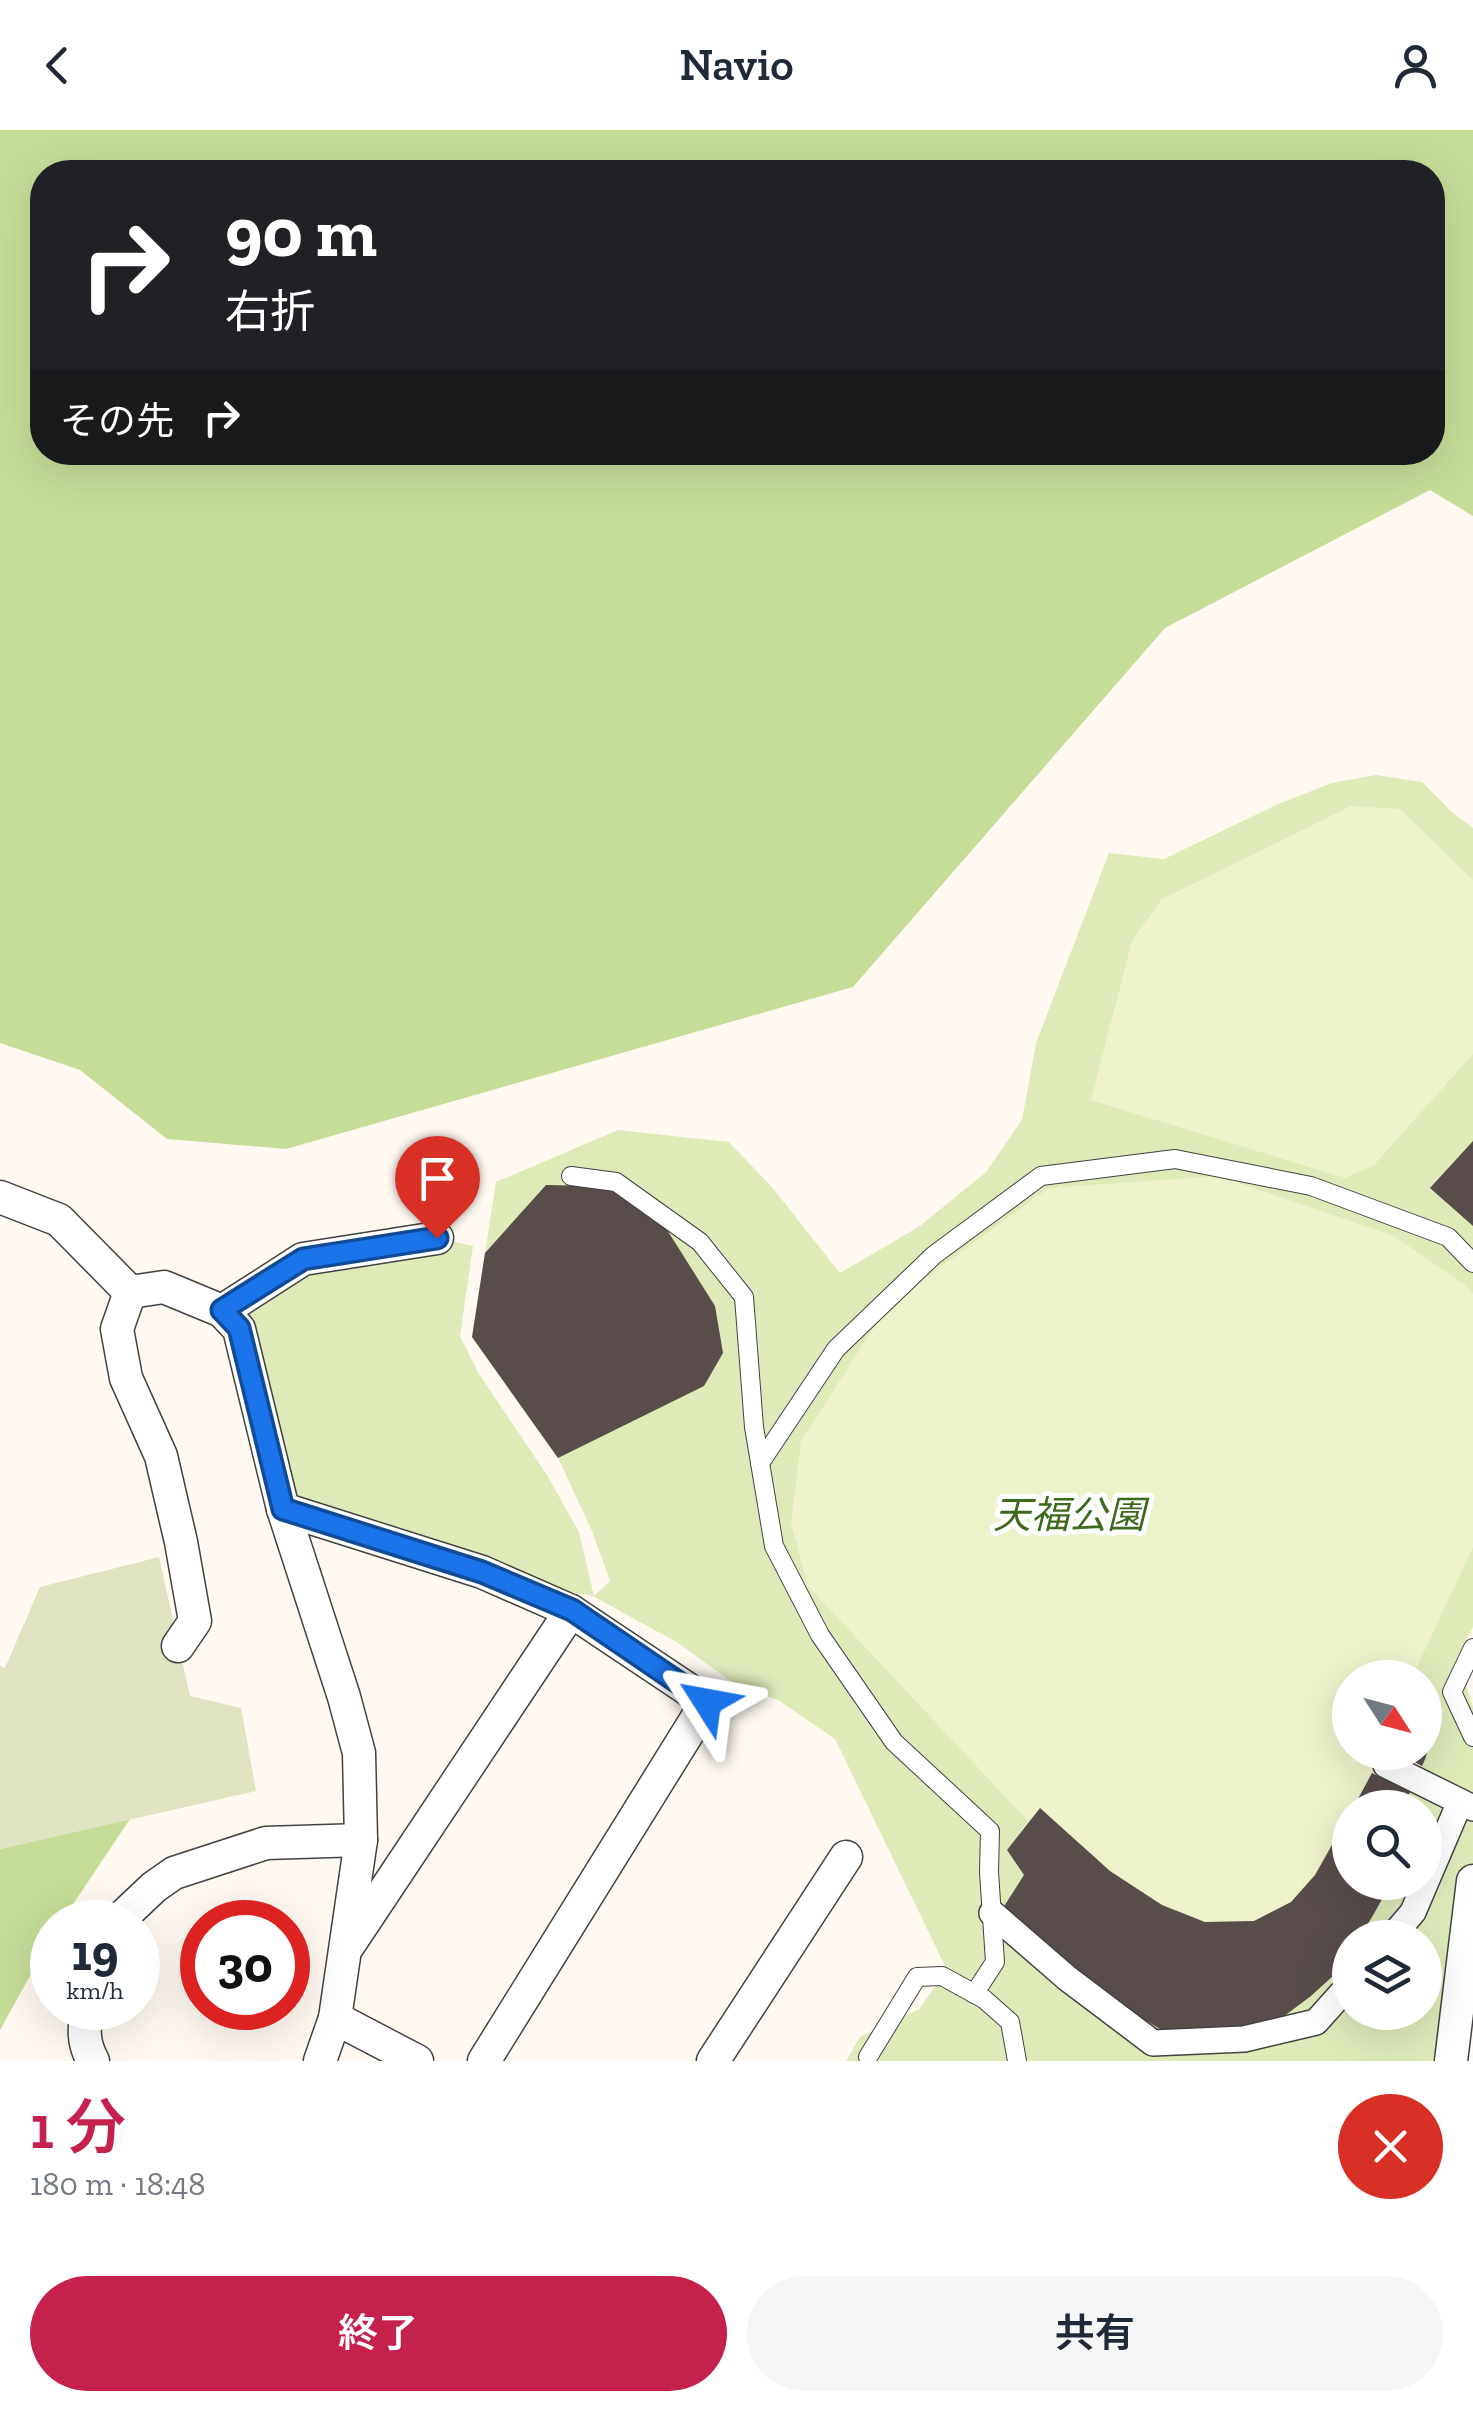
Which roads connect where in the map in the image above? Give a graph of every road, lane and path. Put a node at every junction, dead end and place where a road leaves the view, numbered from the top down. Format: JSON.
{"nodes":[{"id":1,"x":571,"y":1176,"type":"dead end"},
{"id":2,"x":0,"y":1197,"type":"edge"},
{"id":3,"x":437,"y":1238,"type":"dead end"},
{"id":4,"x":1473,"y":1263,"type":"edge"},
{"id":5,"x":130,"y":1292,"type":"junction"},
{"id":6,"x":222,"y":1310,"type":"junction"},
{"id":7,"x":760,"y":1463,"type":"junction"},
{"id":8,"x":283,"y":1509,"type":"junction"},
{"id":9,"x":572,"y":1610,"type":"junction"},
{"id":10,"x":178,"y":1646,"type":"dead end"},
{"id":11,"x":1473,"y":1648,"type":"edge"},
{"id":12,"x":1473,"y":1737,"type":"edge"},
{"id":13,"x":1396,"y":1770,"type":"edge"},
{"id":14,"x":1467,"y":1805,"type":"edge"},
{"id":15,"x":361,"y":1840,"type":"junction"},
{"id":16,"x":846,"y":1857,"type":"dead end"},
{"id":17,"x":1473,"y":1881,"type":"edge"},
{"id":18,"x":140,"y":1900,"type":"edge"},
{"id":19,"x":992,"y":1913,"type":"junction"},
{"id":20,"x":1406,"y":1920,"type":"edge"},
{"id":21,"x":343,"y":1954,"type":"junction"},
{"id":22,"x":974,"y":1994,"type":"junction"},
{"id":23,"x":1332,"y":2004,"type":"edge"},
{"id":24,"x":335,"y":2018,"type":"junction"},
{"id":25,"x":84,"y":2030,"type":"edge"},
{"id":26,"x":868,"y":2057,"type":"dead end"},
{"id":27,"x":93,"y":2061,"type":"edge"},
{"id":28,"x":320,"y":2061,"type":"edge"},
{"id":29,"x":417,"y":2061,"type":"edge"},
{"id":30,"x":484,"y":2061,"type":"edge"},
{"id":31,"x":712,"y":2061,"type":"edge"},
{"id":32,"x":1017,"y":2061,"type":"edge"},
{"id":33,"x":1451,"y":2061,"type":"edge"}],
"edges":[{"from":1,"to":7,"type":"lane"},
{"from":2,"to":5,"type":"street"},
{"from":3,"to":6,"type":"street"},
{"from":4,"to":7,"type":"lane"},
{"from":5,"to":6,"type":"street"},
{"from":5,"to":10,"type":"street"},
{"from":6,"to":8,"type":"street"},
{"from":7,"to":19,"type":"lane"},
{"from":8,"to":9,"type":"street"},
{"from":8,"to":15,"type":"street"},
{"from":9,"to":21,"type":"street"},
{"from":9,"to":30,"type":"street"},
{"from":11,"to":12,"type":"lane"},
{"from":13,"to":14,"type":"street"},
{"from":14,"to":20,"type":"street"},
{"from":15,"to":18,"type":"street"},
{"from":15,"to":21,"type":"street"},
{"from":16,"to":31,"type":"street"},
{"from":17,"to":33,"type":"street"},
{"from":19,"to":22,"type":"lane"},
{"from":19,"to":23,"type":"street"},
{"from":21,"to":24,"type":"street"},
{"from":22,"to":26,"type":"lane"},
{"from":22,"to":32,"type":"lane"},
{"from":24,"to":28,"type":"street"},
{"from":24,"to":29,"type":"street"},
{"from":25,"to":27,"type":"street"}]}
